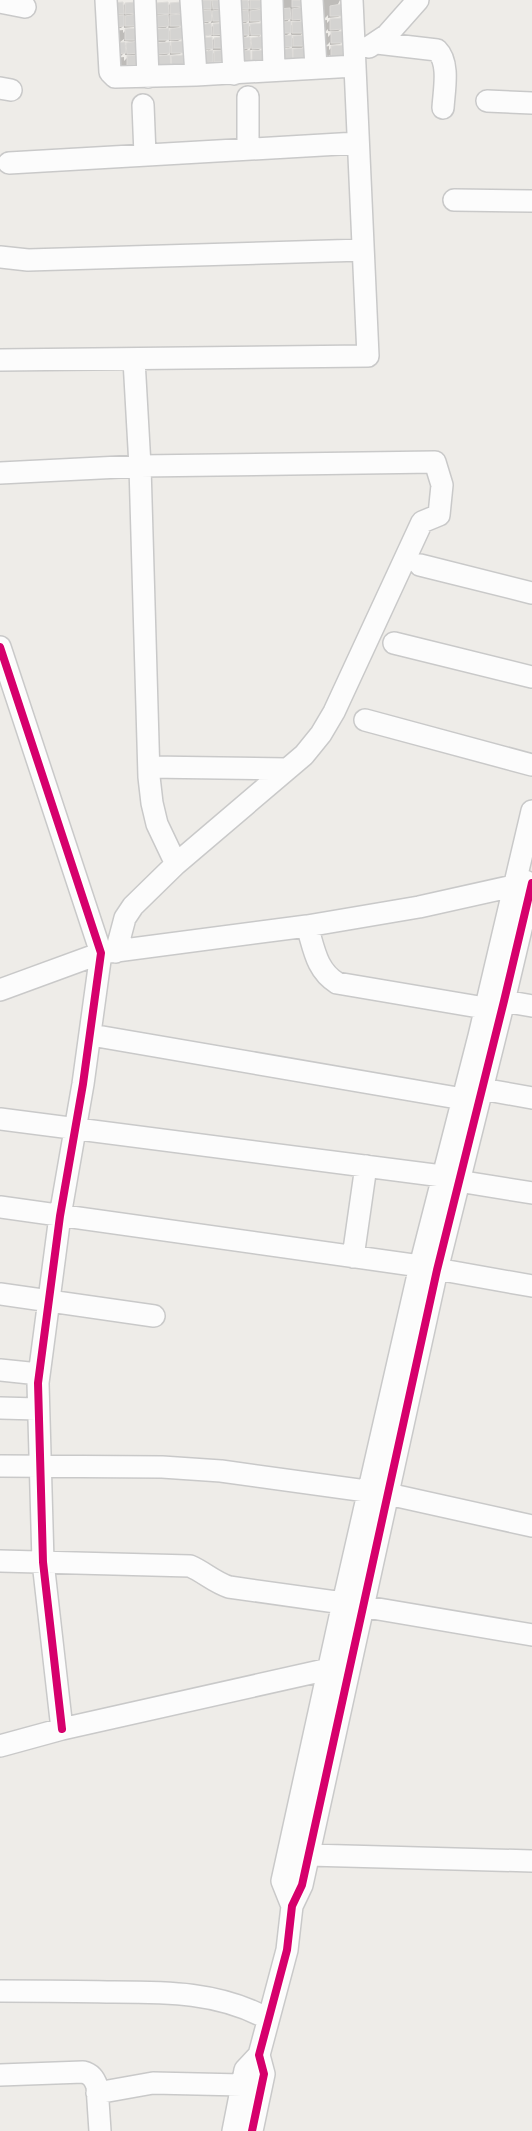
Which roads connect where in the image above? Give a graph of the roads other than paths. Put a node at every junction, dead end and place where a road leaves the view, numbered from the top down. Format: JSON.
{"nodes":[{"id":1,"x":106,"y":0,"type":"edge"},
{"id":2,"x":145,"y":0,"type":"edge"},
{"id":3,"x":191,"y":0,"type":"edge"},
{"id":4,"x":230,"y":0,"type":"edge"},
{"id":5,"x":272,"y":0,"type":"edge"},
{"id":6,"x":312,"y":0,"type":"edge"},
{"id":7,"x":352,"y":0,"type":"edge"},
{"id":8,"x":418,"y":0,"type":"edge"},
{"id":9,"x":0,"y":2,"type":"edge"},
{"id":10,"x":25,"y":7,"type":"dead end"},
{"id":11,"x":376,"y":44,"type":"junction"},
{"id":12,"x":355,"y":59,"type":"junction"},
{"id":13,"x":316,"y":67,"type":"junction"},
{"id":14,"x":274,"y":70,"type":"junction"},
{"id":15,"x":234,"y":74,"type":"junction"},
{"id":16,"x":196,"y":76,"type":"junction"},
{"id":17,"x":148,"y":77,"type":"junction"},
{"id":18,"x":248,"y":96,"type":"dead end"},
{"id":19,"x":487,"y":102,"type":"dead end"},
{"id":20,"x":532,"y":103,"type":"edge"},
{"id":21,"x":143,"y":105,"type":"dead end"},
{"id":22,"x":443,"y":108,"type":"dead end"},
{"id":23,"x":357,"y":143,"type":"junction"},
{"id":24,"x":248,"y":149,"type":"junction"},
{"id":25,"x":145,"y":155,"type":"junction"},
{"id":26,"x":9,"y":163,"type":"dead end"},
{"id":27,"x":454,"y":200,"type":"dead end"},
{"id":28,"x":532,"y":201,"type":"edge"},
{"id":29,"x":363,"y":250,"type":"junction"},
{"id":30,"x":0,"y":257,"type":"edge"},
{"id":31,"x":0,"y":360,"type":"edge"},
{"id":32,"x":134,"y":360,"type":"junction"},
{"id":33,"x":140,"y":466,"type":"junction"},
{"id":34,"x":0,"y":473,"type":"edge"},
{"id":35,"x":420,"y":565,"type":"dead end"},
{"id":36,"x":532,"y":593,"type":"edge"},
{"id":37,"x":394,"y":643,"type":"dead end"},
{"id":38,"x":0,"y":647,"type":"edge"},
{"id":39,"x":532,"y":677,"type":"edge"},
{"id":40,"x":365,"y":720,"type":"dead end"},
{"id":41,"x":532,"y":765,"type":"edge"},
{"id":42,"x":148,"y":767,"type":"junction"},
{"id":43,"x":288,"y":769,"type":"junction"},
{"id":44,"x":532,"y":812,"type":"edge"},
{"id":45,"x":176,"y":864,"type":"junction"},
{"id":46,"x":526,"y":883,"type":"edge"},
{"id":47,"x":307,"y":926,"type":"junction"},
{"id":48,"x":109,"y":953,"type":"junction"},
{"id":49,"x":0,"y":990,"type":"edge"},
{"id":50,"x":495,"y":1005,"type":"junction"},
{"id":51,"x":532,"y":1006,"type":"edge"},
{"id":52,"x":91,"y":1035,"type":"junction"},
{"id":53,"x":482,"y":1090,"type":"junction"},
{"id":54,"x":532,"y":1098,"type":"edge"},
{"id":55,"x":463,"y":1099,"type":"junction"},
{"id":56,"x":0,"y":1119,"type":"edge"},
{"id":57,"x":75,"y":1128,"type":"junction"},
{"id":58,"x":366,"y":1166,"type":"junction"},
{"id":59,"x":450,"y":1178,"type":"junction"},
{"id":60,"x":532,"y":1193,"type":"edge"},
{"id":61,"x":0,"y":1206,"type":"edge"},
{"id":62,"x":60,"y":1216,"type":"junction"},
{"id":63,"x":353,"y":1257,"type":"junction"},
{"id":64,"x":428,"y":1268,"type":"junction"},
{"id":65,"x":532,"y":1286,"type":"edge"},
{"id":66,"x":0,"y":1294,"type":"edge"},
{"id":67,"x":50,"y":1301,"type":"junction"},
{"id":68,"x":154,"y":1316,"type":"dead end"},
{"id":69,"x":0,"y":1370,"type":"edge"},
{"id":70,"x":39,"y":1374,"type":"junction"},
{"id":71,"x":0,"y":1408,"type":"edge"},
{"id":72,"x":38,"y":1409,"type":"junction"},
{"id":73,"x":0,"y":1466,"type":"edge"},
{"id":74,"x":41,"y":1467,"type":"junction"},
{"id":75,"x":378,"y":1493,"type":"junction"},
{"id":76,"x":532,"y":1526,"type":"edge"},
{"id":77,"x":0,"y":1561,"type":"edge"},
{"id":78,"x":43,"y":1562,"type":"junction"},
{"id":79,"x":343,"y":1603,"type":"junction"},
{"id":80,"x":363,"y":1606,"type":"junction"},
{"id":81,"x":532,"y":1635,"type":"edge"},
{"id":82,"x":329,"y":1669,"type":"junction"},
{"id":83,"x":62,"y":1728,"type":"junction"},
{"id":84,"x":0,"y":1746,"type":"edge"},
{"id":85,"x":309,"y":1855,"type":"junction"},
{"id":86,"x":532,"y":1861,"type":"edge"},
{"id":87,"x":292,"y":1906,"type":"junction"},
{"id":88,"x":0,"y":1991,"type":"edge"},
{"id":89,"x":268,"y":2019,"type":"junction"},
{"id":90,"x":259,"y":2055,"type":"junction"},
{"id":91,"x":0,"y":2075,"type":"edge"},
{"id":92,"x":242,"y":2085,"type":"junction"},
{"id":93,"x":97,"y":2094,"type":"junction"},
{"id":94,"x":100,"y":2131,"type":"edge"},
{"id":95,"x":233,"y":2131,"type":"edge"},
{"id":96,"x":252,"y":2131,"type":"edge"}],
"edges":[{"from":1,"to":17,"type":"street"},
{"from":2,"to":17,"type":"street"},
{"from":3,"to":16,"type":"street"},
{"from":4,"to":15,"type":"street"},
{"from":5,"to":14,"type":"street"},
{"from":6,"to":13,"type":"street"},
{"from":7,"to":12,"type":"street"},
{"from":8,"to":11,"type":"street"},
{"from":9,"to":10,"type":"street"},
{"from":11,"to":12,"type":"street"},
{"from":11,"to":22,"type":"street"},
{"from":12,"to":13,"type":"street"},
{"from":12,"to":23,"type":"street"},
{"from":13,"to":14,"type":"street"},
{"from":14,"to":15,"type":"street"},
{"from":15,"to":16,"type":"street"},
{"from":16,"to":17,"type":"street"},
{"from":18,"to":24,"type":"street"},
{"from":19,"to":20,"type":"street"},
{"from":21,"to":25,"type":"street"},
{"from":23,"to":24,"type":"street"},
{"from":23,"to":29,"type":"street"},
{"from":24,"to":25,"type":"street"},
{"from":25,"to":26,"type":"street"},
{"from":27,"to":28,"type":"street"},
{"from":29,"to":30,"type":"street"},
{"from":29,"to":32,"type":"street"},
{"from":31,"to":32,"type":"street"},
{"from":32,"to":33,"type":"street"},
{"from":33,"to":34,"type":"street"},
{"from":33,"to":42,"type":"street"},
{"from":33,"to":43,"type":"street"},
{"from":35,"to":36,"type":"street"},
{"from":37,"to":39,"type":"street"},
{"from":38,"to":48,"type":"street"},
{"from":40,"to":41,"type":"street"},
{"from":42,"to":43,"type":"street"},
{"from":42,"to":45,"type":"street"},
{"from":43,"to":45,"type":"street"},
{"from":44,"to":46,"type":"street"},
{"from":45,"to":48,"type":"street"},
{"from":46,"to":47,"type":"street"},
{"from":46,"to":50,"type":"street"},
{"from":47,"to":48,"type":"street"},
{"from":47,"to":50,"type":"street"},
{"from":48,"to":49,"type":"street"},
{"from":48,"to":52,"type":"street"},
{"from":50,"to":51,"type":"street"},
{"from":50,"to":53,"type":"street"},
{"from":50,"to":55,"type":"street"},
{"from":52,"to":55,"type":"street"},
{"from":52,"to":57,"type":"street"},
{"from":53,"to":54,"type":"street"},
{"from":53,"to":59,"type":"street"},
{"from":55,"to":59,"type":"street"},
{"from":56,"to":57,"type":"street"},
{"from":57,"to":58,"type":"street"},
{"from":57,"to":62,"type":"street"},
{"from":58,"to":59,"type":"street"},
{"from":58,"to":63,"type":"street"},
{"from":59,"to":60,"type":"street"},
{"from":59,"to":64,"type":"street"},
{"from":61,"to":62,"type":"street"},
{"from":62,"to":63,"type":"street"},
{"from":62,"to":67,"type":"street"},
{"from":63,"to":64,"type":"street"},
{"from":64,"to":65,"type":"street"},
{"from":64,"to":75,"type":"street"},
{"from":66,"to":67,"type":"street"},
{"from":67,"to":68,"type":"street"},
{"from":67,"to":70,"type":"street"},
{"from":69,"to":70,"type":"street"},
{"from":70,"to":72,"type":"street"},
{"from":71,"to":72,"type":"street"},
{"from":72,"to":74,"type":"street"},
{"from":73,"to":74,"type":"street"},
{"from":74,"to":75,"type":"street"},
{"from":74,"to":78,"type":"street"},
{"from":75,"to":76,"type":"street"},
{"from":75,"to":79,"type":"street"},
{"from":75,"to":80,"type":"street"},
{"from":77,"to":78,"type":"street"},
{"from":78,"to":79,"type":"street"},
{"from":78,"to":83,"type":"street"},
{"from":79,"to":80,"type":"street"},
{"from":79,"to":82,"type":"street"},
{"from":80,"to":81,"type":"street"},
{"from":80,"to":85,"type":"street"},
{"from":82,"to":83,"type":"street"},
{"from":82,"to":87,"type":"street"},
{"from":83,"to":84,"type":"street"},
{"from":85,"to":86,"type":"street"},
{"from":85,"to":87,"type":"street"},
{"from":87,"to":89,"type":"street"},
{"from":88,"to":89,"type":"street"},
{"from":89,"to":90,"type":"street"},
{"from":90,"to":92,"type":"street"},
{"from":90,"to":96,"type":"street"},
{"from":91,"to":93,"type":"street"},
{"from":92,"to":93,"type":"street"},
{"from":92,"to":95,"type":"street"},
{"from":93,"to":94,"type":"street"}]}
